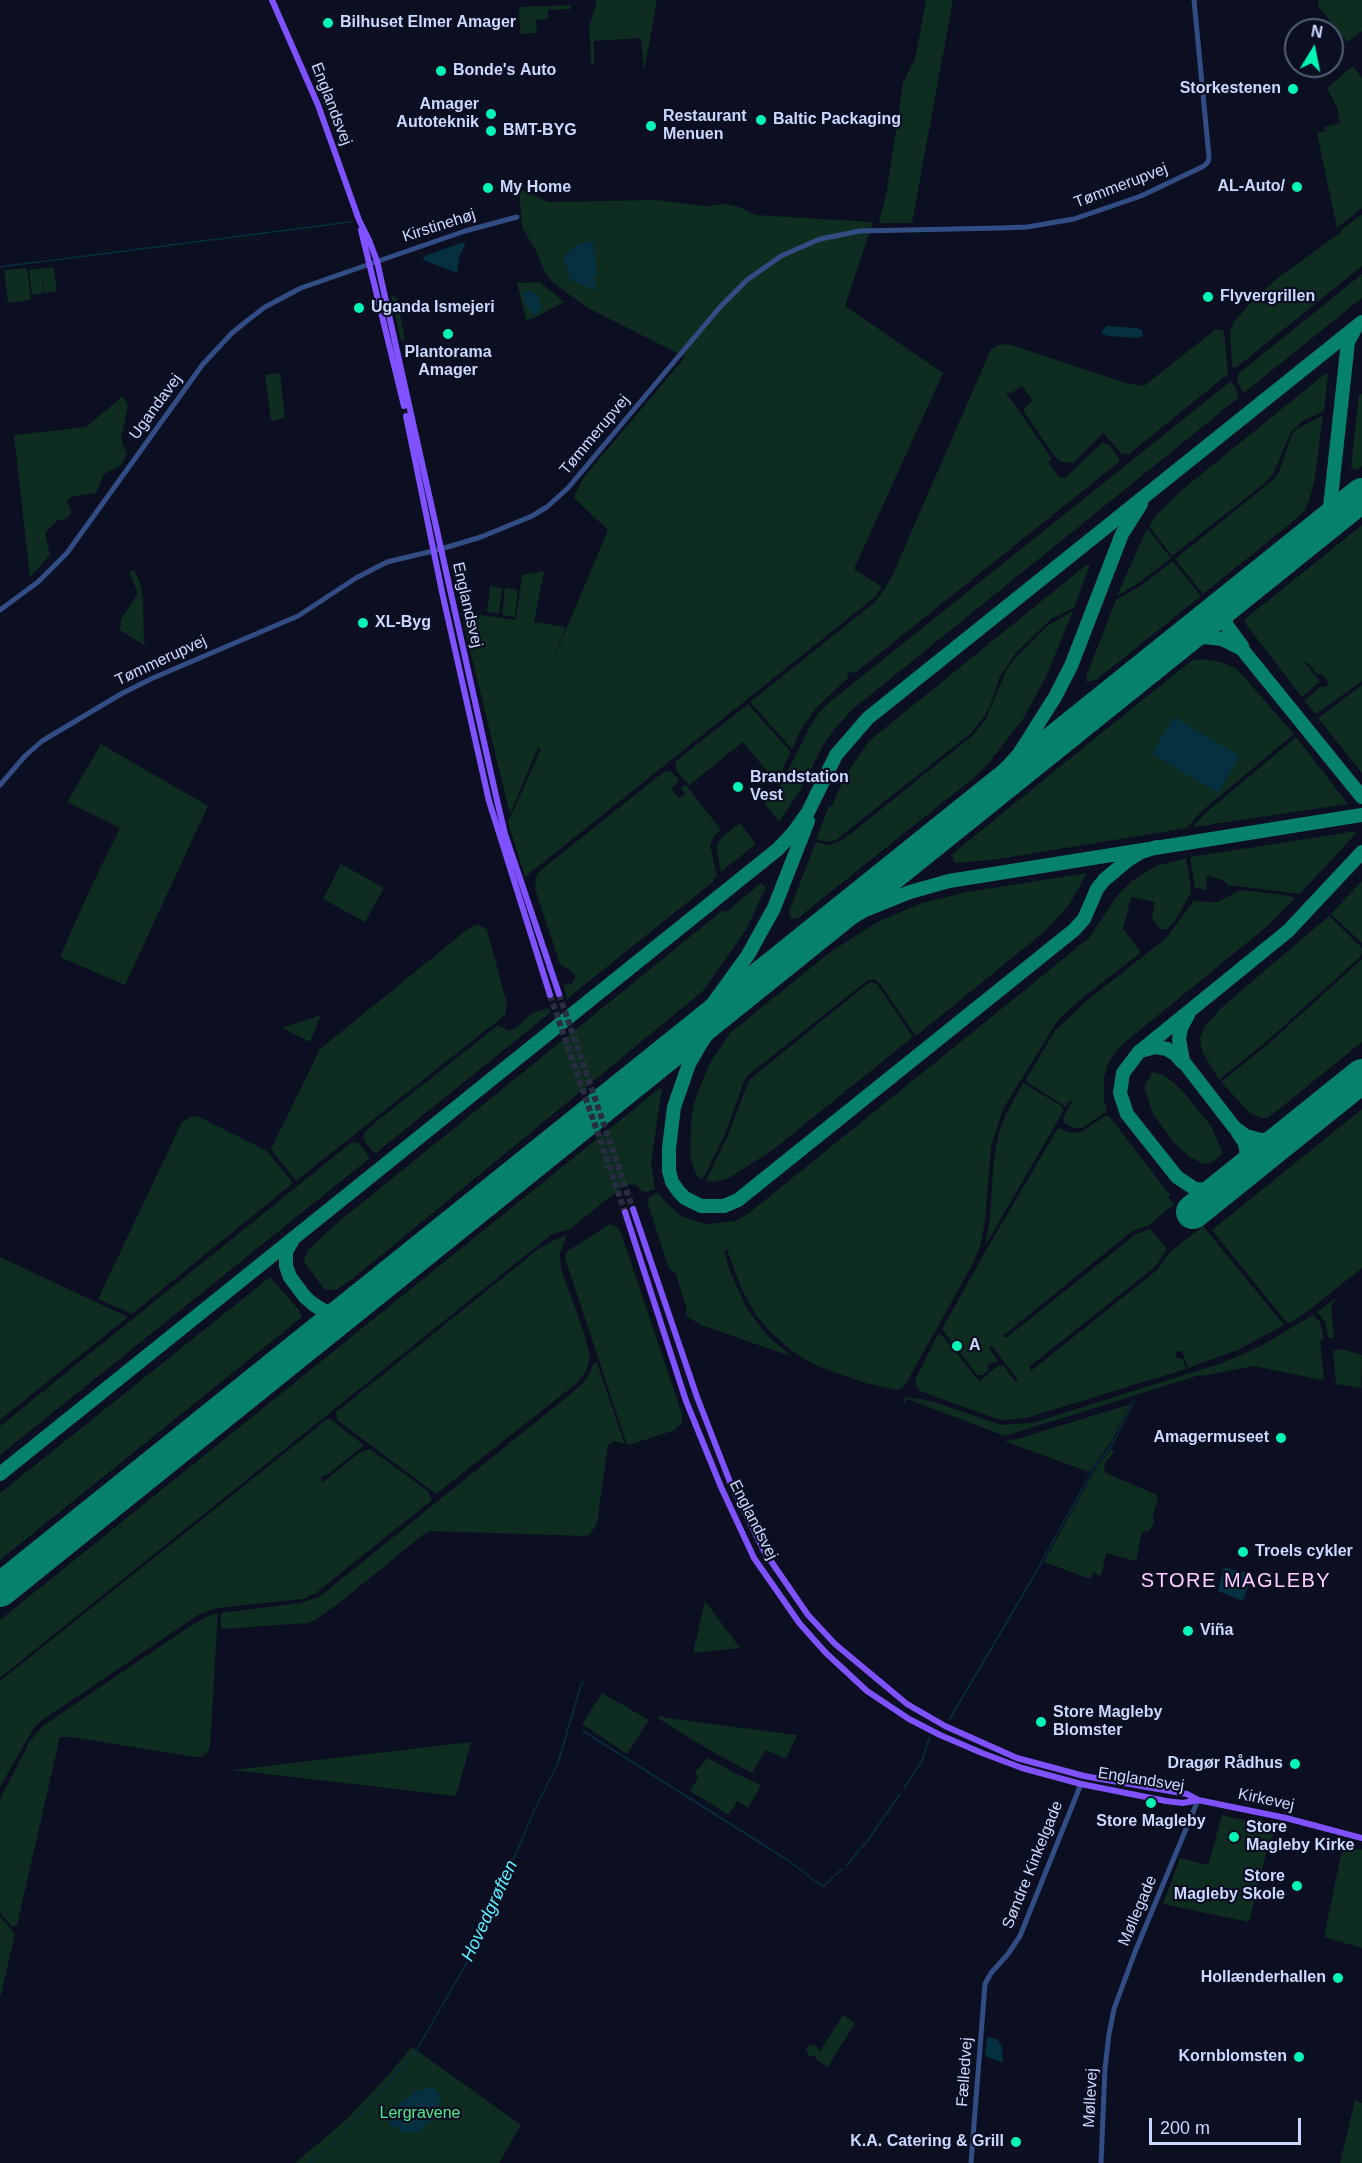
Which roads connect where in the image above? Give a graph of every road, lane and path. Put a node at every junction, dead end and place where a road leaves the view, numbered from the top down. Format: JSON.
{"nodes":[{"id":1,"x":272,"y":0,"type":"edge"},
{"id":2,"x":1194,"y":0,"type":"edge"},
{"id":3,"x":517,"y":217,"type":"dead end"},
{"id":4,"x":359,"y":220,"type":"junction"},
{"id":5,"x":377,"y":261,"type":"junction"},
{"id":6,"x":369,"y":264,"type":"junction"},
{"id":7,"x":441,"y":549,"type":"junction"},
{"id":8,"x":434,"y":551,"type":"junction"},
{"id":9,"x":0,"y":610,"type":"edge"},
{"id":10,"x":0,"y":786,"type":"edge"},
{"id":11,"x":559,"y":994,"type":"tunnel mouth"},
{"id":12,"x":550,"y":995,"type":"tunnel mouth"},
{"id":13,"x":633,"y":1209,"type":"tunnel mouth"},
{"id":14,"x":625,"y":1212,"type":"tunnel mouth"},
{"id":15,"x":1081,"y":1784,"type":"junction"},
{"id":16,"x":1198,"y":1800,"type":"junction"},
{"id":17,"x":1362,"y":1838,"type":"edge"},
{"id":18,"x":985,"y":1984,"type":"joint"},
{"id":19,"x":1109,"y":2034,"type":"joint"},
{"id":20,"x":971,"y":2163,"type":"edge"},
{"id":21,"x":1101,"y":2163,"type":"edge"}],
"edges":[{"from":1,"to":4,"type":"main road","name":"Englandsvej"},
{"from":2,"to":7,"type":"street","name":"Tømmerupvej"},
{"from":3,"to":5,"type":"street","name":"Kirstinehøj"},
{"from":4,"to":5,"type":"main road","name":"Englandsvej"},
{"from":4,"to":6,"type":"main road","name":"Englandsvej"},
{"from":5,"to":6,"type":"street","name":"Kirstinehøj"},
{"from":5,"to":7,"type":"main road","name":"Englandsvej"},
{"from":6,"to":8,"type":"main road","name":"Englandsvej"},
{"from":6,"to":9,"type":"street","name":"Ugandavej"},
{"from":7,"to":8,"type":"street","name":"Tømmerupvej"},
{"from":7,"to":11,"type":"main road","name":"Englandsvej"},
{"from":8,"to":10,"type":"street","name":"Tømmerupvej"},
{"from":8,"to":12,"type":"main road","name":"Englandsvej"},
{"from":13,"to":16,"type":"main road","name":"Englandsvej"},
{"from":14,"to":15,"type":"main road","name":"Englandsvej"},
{"from":15,"to":16,"type":"main road","name":"Englandsvej"},
{"from":15,"to":18,"type":"street","name":"Søndre Kinkelgade"},
{"from":16,"to":17,"type":"main road","name":"Kirkevej"},
{"from":16,"to":19,"type":"street","name":"Møllegade"},
{"from":18,"to":20,"type":"street","name":"Fælledvej"},
{"from":19,"to":21,"type":"street","name":"Møllevej"}]}
